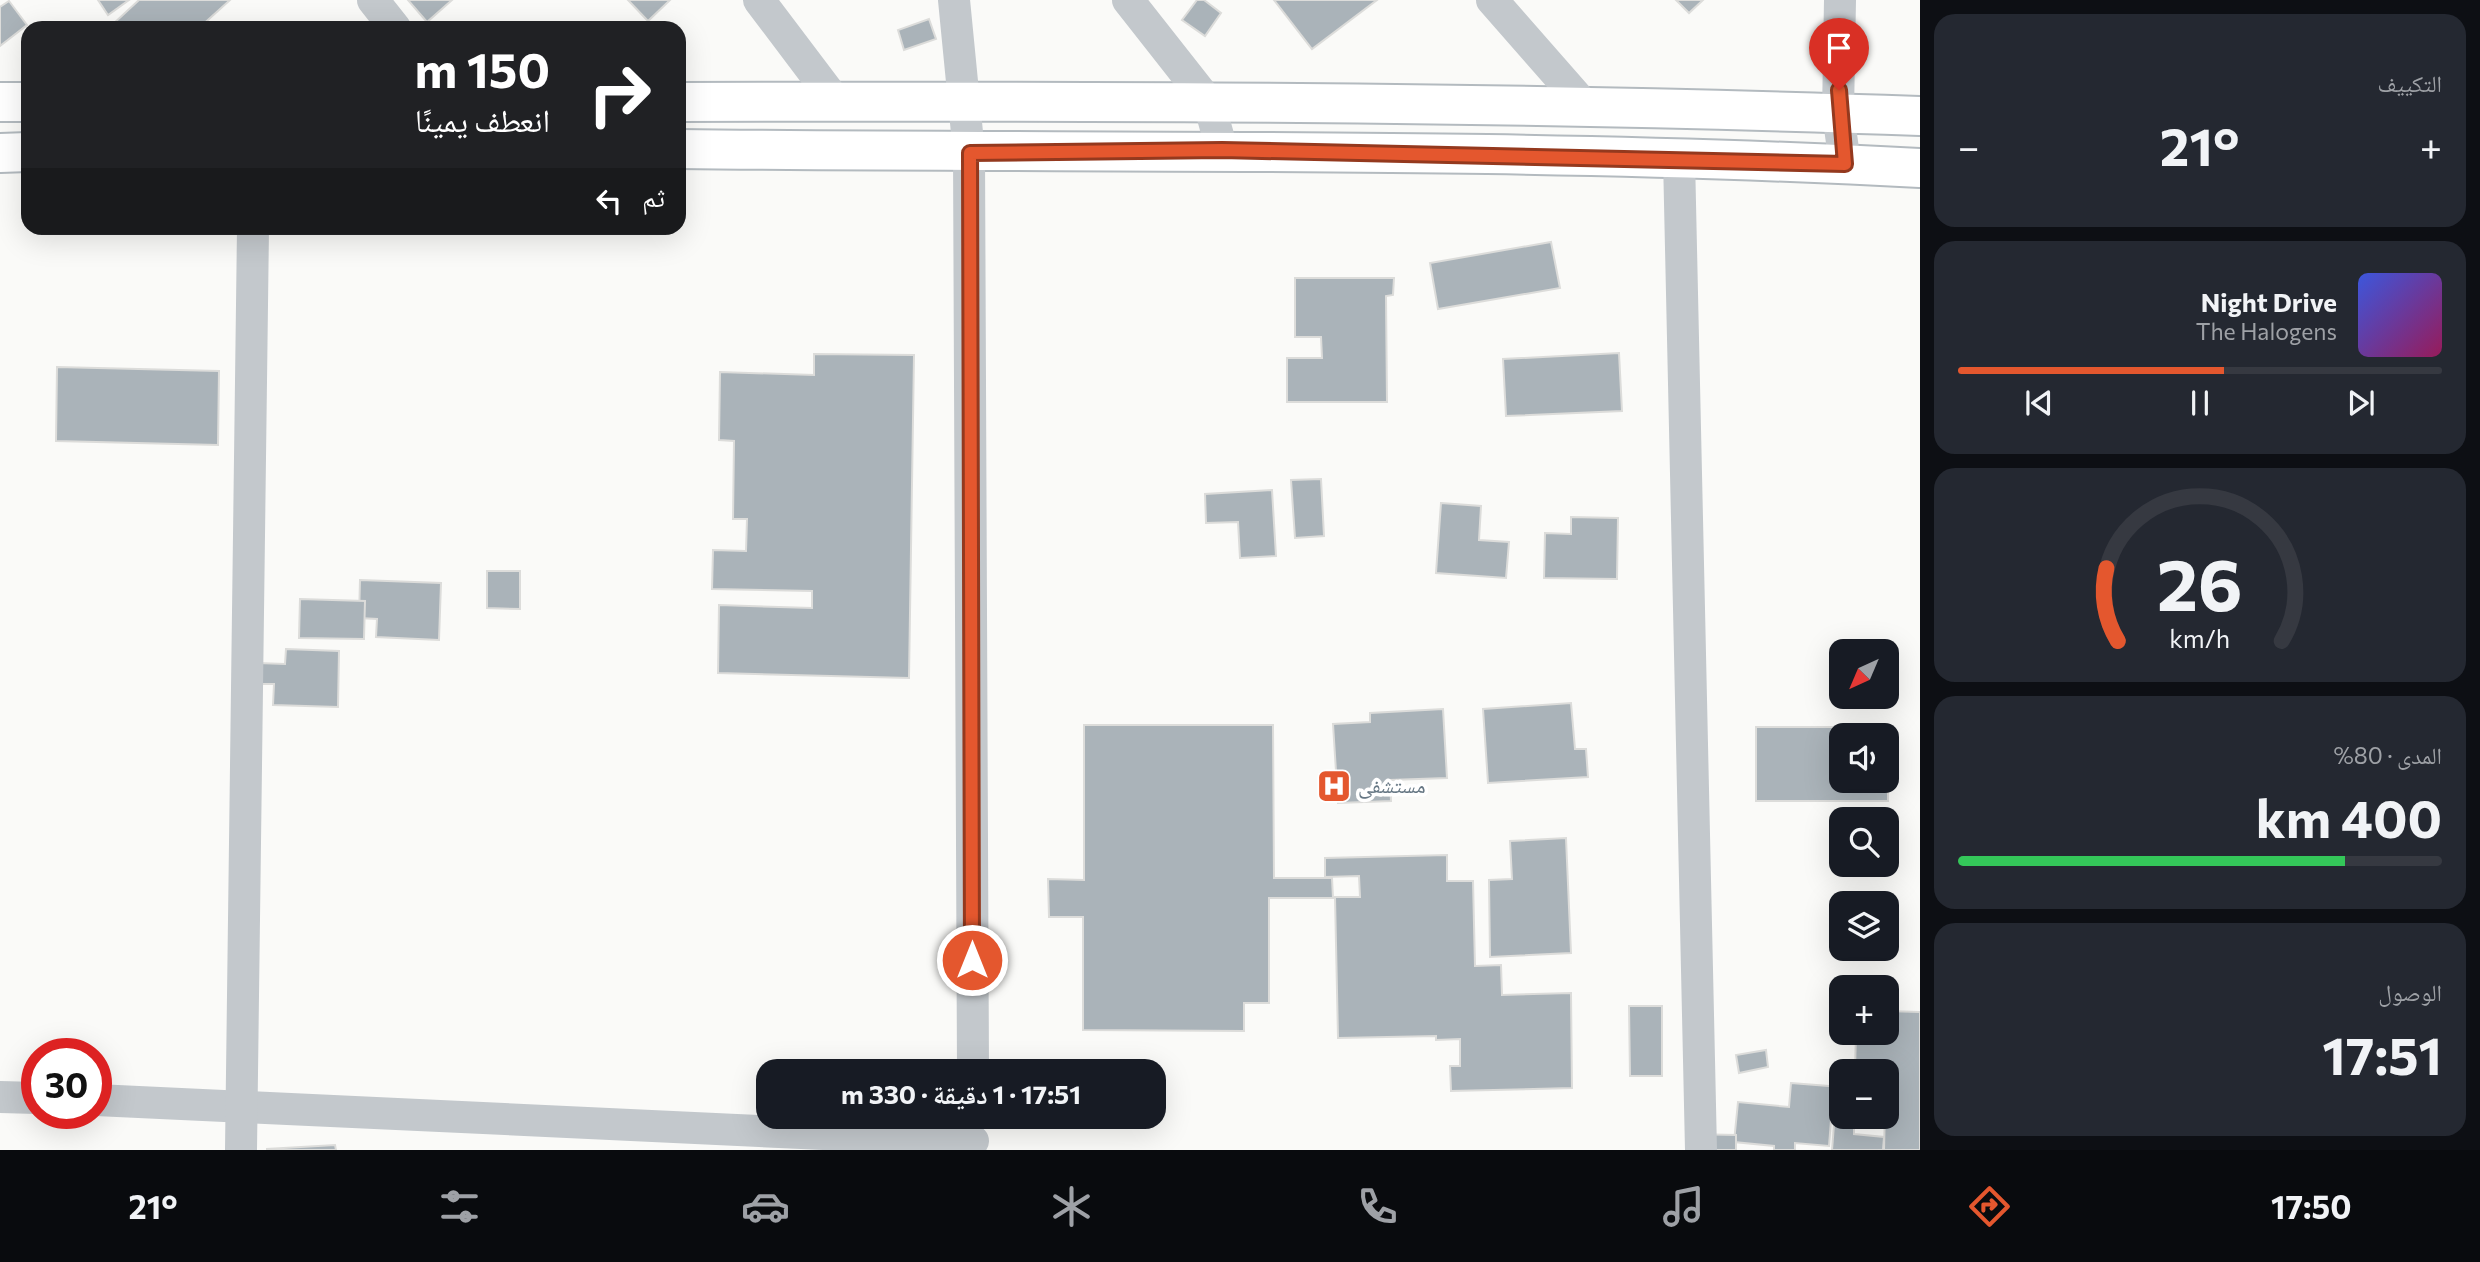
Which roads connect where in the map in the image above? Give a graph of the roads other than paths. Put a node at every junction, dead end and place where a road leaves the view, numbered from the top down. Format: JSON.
{"nodes":[{"id":1,"x":373,"y":0,"type":"edge"},
{"id":2,"x":759,"y":0,"type":"edge"},
{"id":3,"x":954,"y":0,"type":"edge"},
{"id":4,"x":1128,"y":0,"type":"edge"},
{"id":5,"x":1492,"y":0,"type":"edge"},
{"id":6,"x":1840,"y":0,"type":"edge"},
{"id":7,"x":390,"y":21,"type":"edge"},
{"id":8,"x":965,"y":101,"type":"junction"},
{"id":9,"x":686,"y":102,"type":"edge"},
{"id":10,"x":836,"y":102,"type":"junction"},
{"id":11,"x":1209,"y":103,"type":"junction"},
{"id":12,"x":1586,"y":106,"type":"junction"},
{"id":13,"x":1838,"y":113,"type":"junction"},
{"id":14,"x":1920,"y":116,"type":"edge"},
{"id":15,"x":686,"y":149,"type":"edge"},
{"id":16,"x":1222,"y":150,"type":"junction"},
{"id":17,"x":21,"y":152,"type":"edge"},
{"id":18,"x":0,"y":153,"type":"edge"},
{"id":19,"x":970,"y":153,"type":"junction"},
{"id":20,"x":1679,"y":158,"type":"junction"},
{"id":21,"x":1845,"y":164,"type":"junction"},
{"id":22,"x":1920,"y":168,"type":"edge"},
{"id":23,"x":253,"y":235,"type":"edge"},
{"id":24,"x":973,"y":1059,"type":"edge"},
{"id":25,"x":0,"y":1097,"type":"edge"},
{"id":26,"x":21,"y":1098,"type":"edge"},
{"id":27,"x":112,"y":1101,"type":"edge"},
{"id":28,"x":240,"y":1105,"type":"junction"},
{"id":29,"x":973,"y":1136,"type":"edge"},
{"id":30,"x":241,"y":1150,"type":"edge"},
{"id":31,"x":1701,"y":1150,"type":"edge"}],
"edges":[{"from":1,"to":7,"type":"street"},
{"from":2,"to":10,"type":"street"},
{"from":3,"to":8,"type":"street"},
{"from":4,"to":11,"type":"street"},
{"from":5,"to":12,"type":"street"},
{"from":6,"to":13,"type":"street"},
{"from":8,"to":10,"type":"main road"},
{"from":8,"to":11,"type":"main road"},
{"from":8,"to":19,"type":"street"},
{"from":9,"to":10,"type":"main road"},
{"from":11,"to":12,"type":"main road"},
{"from":11,"to":16,"type":"street"},
{"from":12,"to":13,"type":"main road"},
{"from":13,"to":14,"type":"main road"},
{"from":13,"to":21,"type":"street"},
{"from":15,"to":19,"type":"main road"},
{"from":16,"to":19,"type":"main road"},
{"from":16,"to":20,"type":"main road"},
{"from":17,"to":18,"type":"main road"},
{"from":19,"to":24,"type":"street"},
{"from":20,"to":21,"type":"main road"},
{"from":20,"to":31,"type":"street"},
{"from":21,"to":22,"type":"main road"},
{"from":23,"to":28,"type":"street"},
{"from":25,"to":26,"type":"street"},
{"from":27,"to":28,"type":"street"},
{"from":28,"to":29,"type":"street"},
{"from":28,"to":30,"type":"street"}]}
